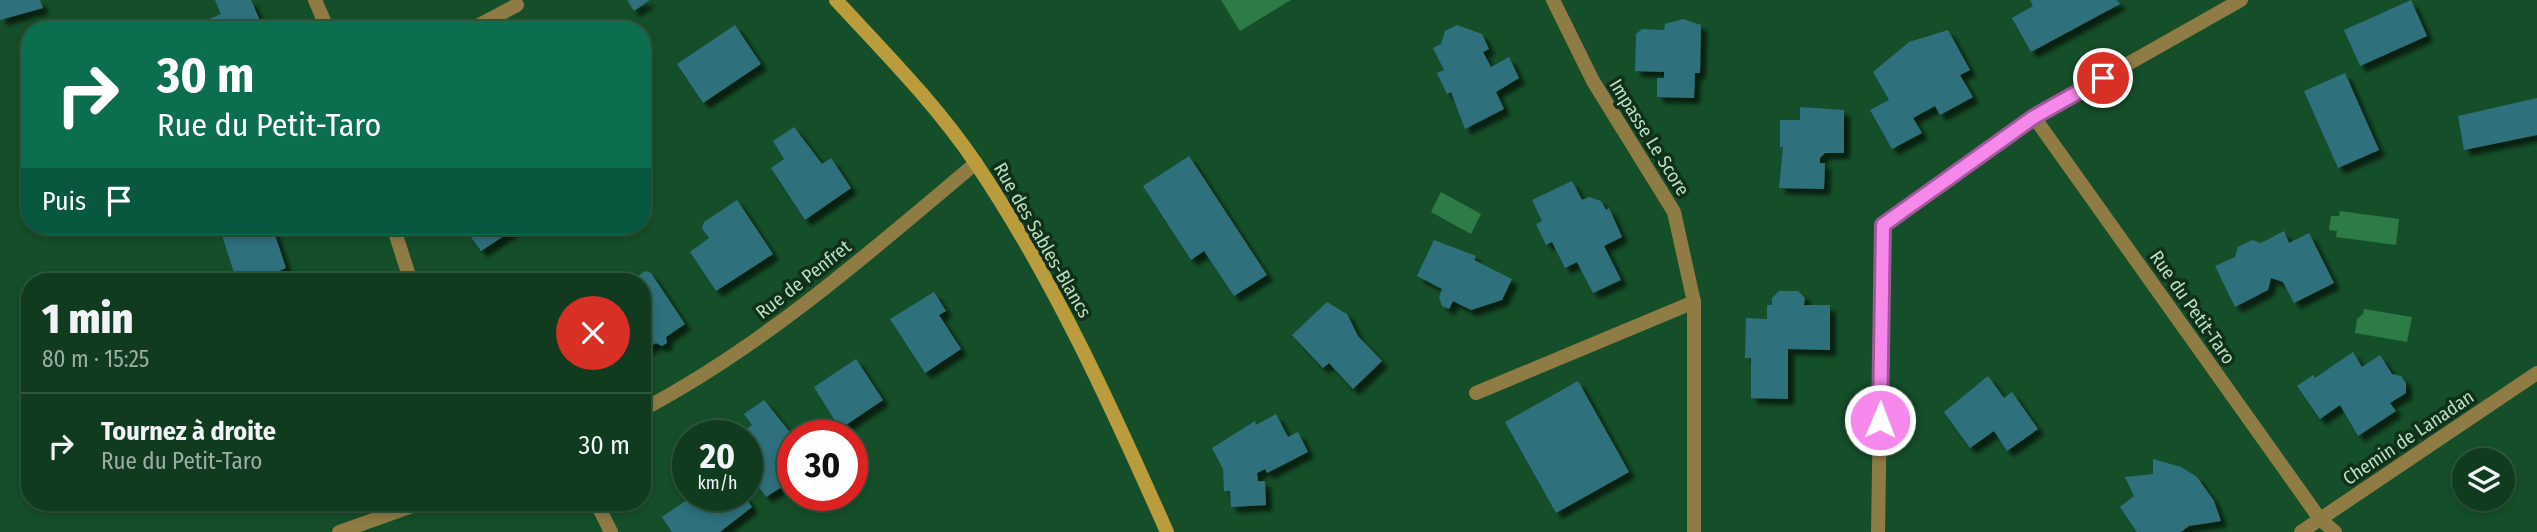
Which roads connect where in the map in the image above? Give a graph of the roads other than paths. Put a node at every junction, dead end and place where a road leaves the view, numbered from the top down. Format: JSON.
{"nodes":[{"id":1,"x":315,"y":0,"type":"edge"},
{"id":2,"x":836,"y":0,"type":"edge"},
{"id":3,"x":1553,"y":0,"type":"edge"},
{"id":4,"x":2241,"y":0,"type":"edge"},
{"id":5,"x":517,"y":5,"type":"dead end"},
{"id":6,"x":324,"y":21,"type":"edge"},
{"id":7,"x":487,"y":21,"type":"edge"},
{"id":8,"x":2034,"y":117,"type":"junction"},
{"id":9,"x":976,"y":163,"type":"junction"},
{"id":10,"x":396,"y":235,"type":"edge"},
{"id":11,"x":408,"y":273,"type":"edge"},
{"id":12,"x":1694,"y":302,"type":"junction"},
{"id":13,"x":2537,"y":373,"type":"edge"},
{"id":14,"x":1476,"y":393,"type":"dead end"},
{"id":15,"x":651,"y":405,"type":"edge"},
{"id":16,"x":399,"y":511,"type":"edge"},
{"id":17,"x":600,"y":511,"type":"edge"},
{"id":18,"x":2320,"y":519,"type":"junction"},
{"id":19,"x":339,"y":532,"type":"edge"},
{"id":20,"x":611,"y":532,"type":"edge"},
{"id":21,"x":1167,"y":532,"type":"edge"},
{"id":22,"x":1693,"y":532,"type":"edge"},
{"id":23,"x":1878,"y":532,"type":"edge"},
{"id":24,"x":2301,"y":532,"type":"edge"},
{"id":25,"x":2335,"y":532,"type":"edge"}],
"edges":[{"from":1,"to":6,"type":"street"},
{"from":2,"to":9,"type":"street","name":"Rue des Sables-Blancs"},
{"from":3,"to":12,"type":"street","name":"Impasse Le Score"},
{"from":4,"to":8,"type":"street"},
{"from":5,"to":7,"type":"street"},
{"from":8,"to":18,"type":"street","name":"Rue du Petit-Taro"},
{"from":8,"to":23,"type":"street"},
{"from":9,"to":15,"type":"street","name":"Rue de Penfret"},
{"from":9,"to":21,"type":"street","name":"Rue des Sables-Blancs"},
{"from":10,"to":11,"type":"street"},
{"from":12,"to":14,"type":"street"},
{"from":12,"to":22,"type":"street","name":"Impasse Le Score"},
{"from":13,"to":18,"type":"street","name":"Chemin de Lanadan"},
{"from":16,"to":19,"type":"street"},
{"from":17,"to":20,"type":"street"},
{"from":18,"to":24,"type":"street","name":"Chemin de Lanadan"},
{"from":18,"to":25,"type":"street","name":"Rue du Petit-Taro"}]}
